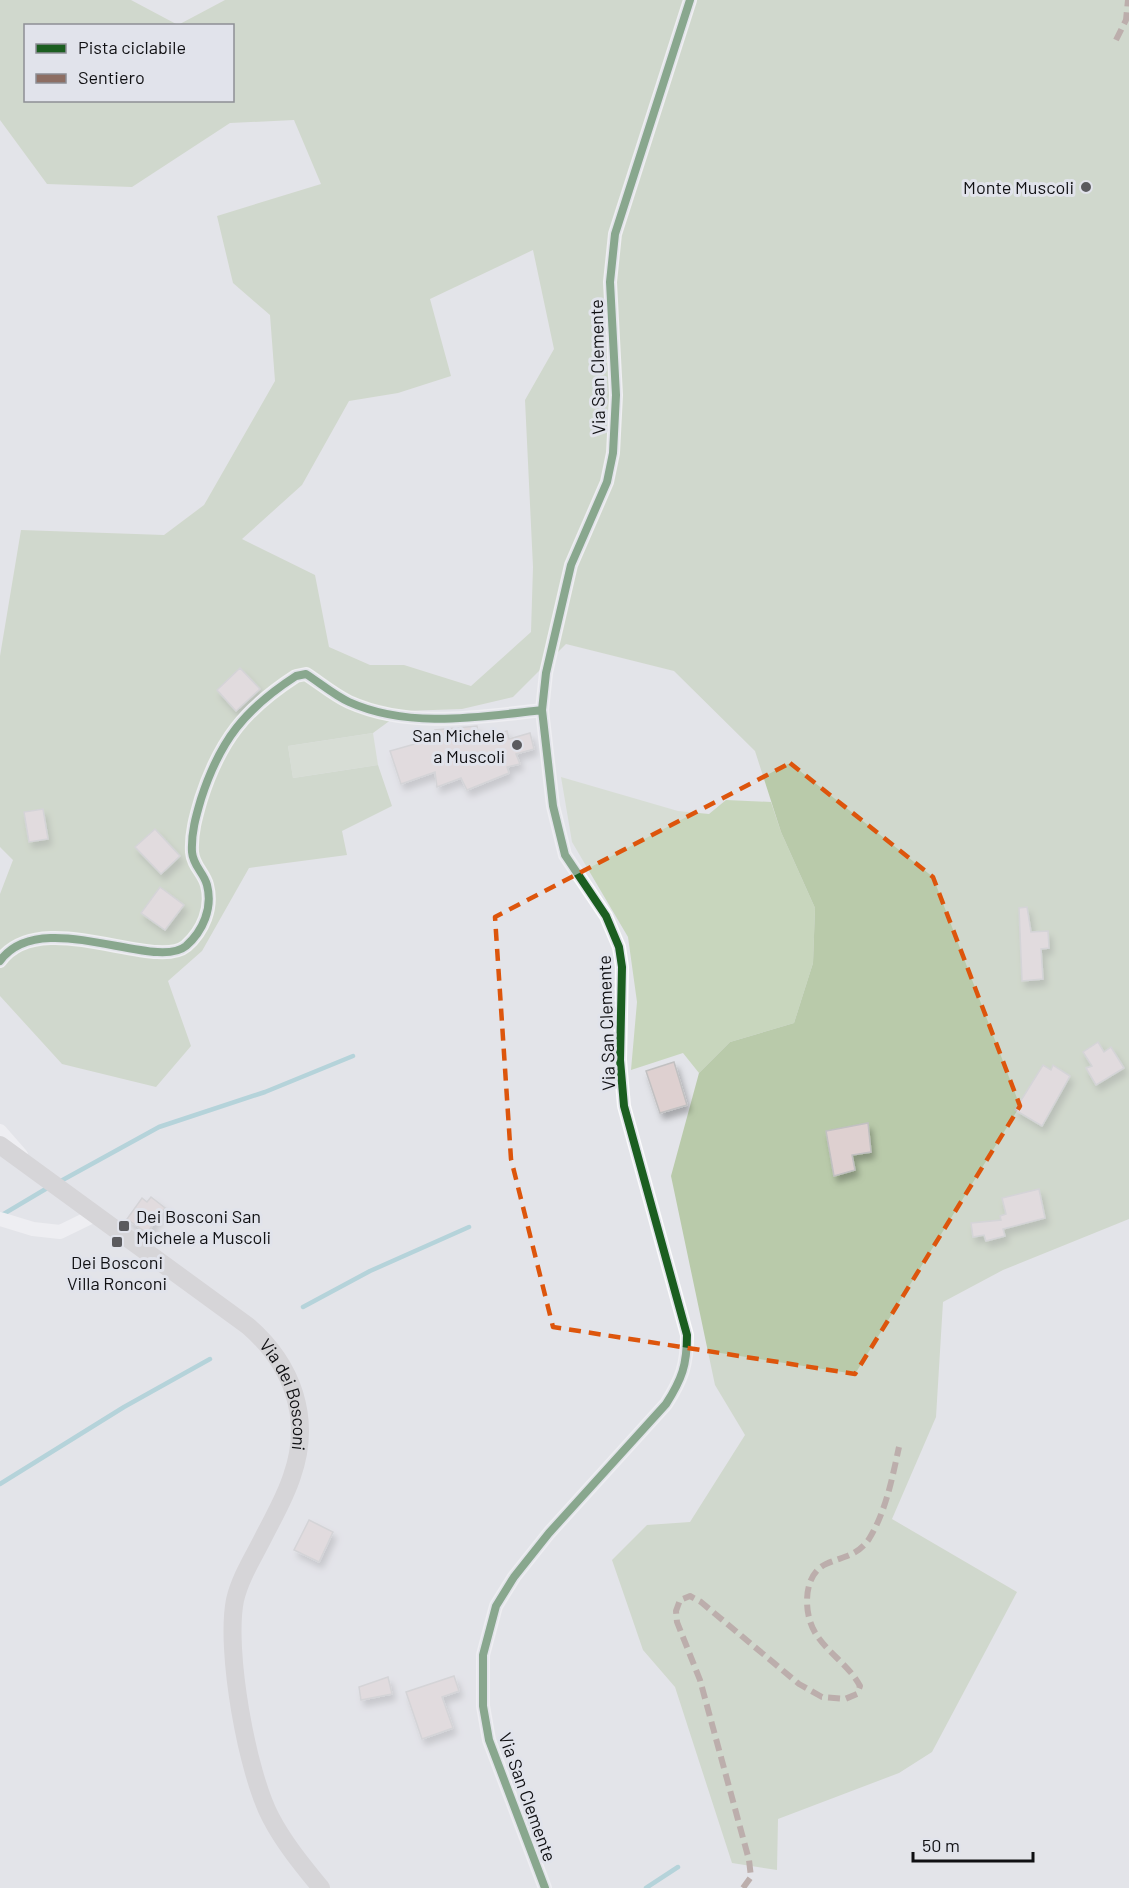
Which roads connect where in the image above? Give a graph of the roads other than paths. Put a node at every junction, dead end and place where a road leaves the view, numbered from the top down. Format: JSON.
{"nodes":[{"id":1,"x":690,"y":0,"type":"edge"},
{"id":2,"x":542,"y":710,"type":"junction"},
{"id":3,"x":0,"y":961,"type":"edge"},
{"id":4,"x":0,"y":1131,"type":"edge"},
{"id":5,"x":0,"y":1145,"type":"edge"},
{"id":6,"x":29,"y":1166,"type":"junction"},
{"id":7,"x":95,"y":1215,"type":"junction"},
{"id":8,"x":3,"y":1220,"type":"edge"},
{"id":9,"x":321,"y":1888,"type":"edge"},
{"id":10,"x":545,"y":1888,"type":"edge"}],
"edges":[{"from":1,"to":2,"type":"street","name":"Via San Clemente"},
{"from":2,"to":3,"type":"street"},
{"from":2,"to":10,"type":"street","name":"Via San Clemente"},
{"from":4,"to":6,"type":"street"},
{"from":5,"to":6,"type":"main road","name":"Via dei Bosconi"},
{"from":6,"to":7,"type":"main road","name":"Via dei Bosconi"},
{"from":7,"to":8,"type":"street"},
{"from":7,"to":9,"type":"main road","name":"Via dei Bosconi"}]}
